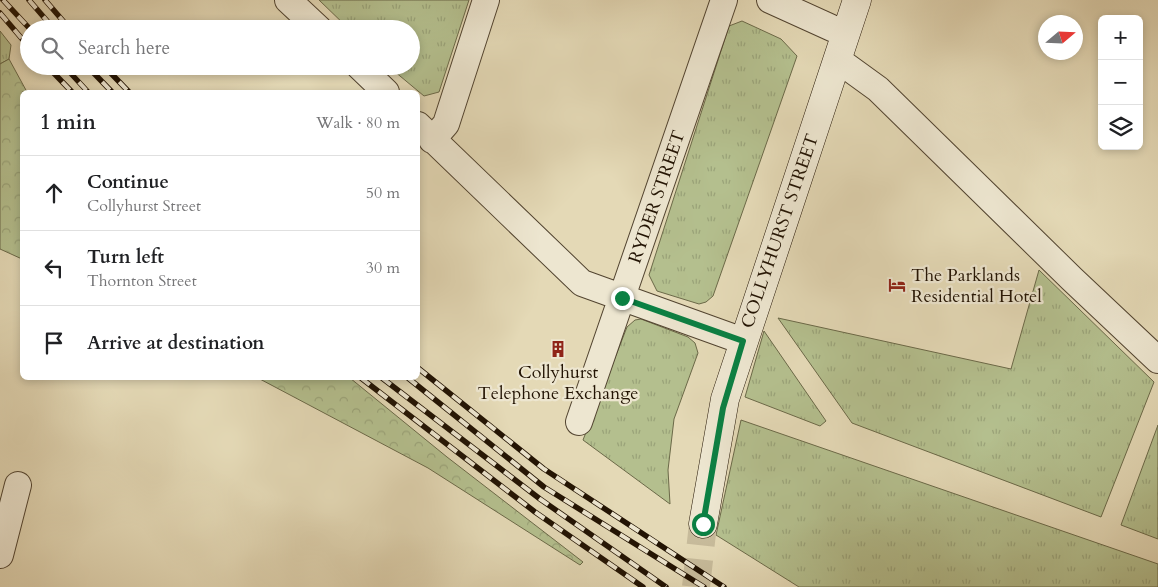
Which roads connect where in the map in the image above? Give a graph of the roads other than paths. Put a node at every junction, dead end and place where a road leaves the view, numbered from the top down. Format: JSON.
{"nodes":[{"id":1,"x":288,"y":0,"type":"edge"},
{"id":2,"x":486,"y":0,"type":"edge"},
{"id":3,"x":724,"y":0,"type":"edge"},
{"id":4,"x":770,"y":0,"type":"edge"},
{"id":5,"x":857,"y":0,"type":"edge"},
{"id":6,"x":309,"y":20,"type":"edge"},
{"id":7,"x":845,"y":34,"type":"junction"},
{"id":8,"x":838,"y":60,"type":"junction"},
{"id":9,"x":368,"y":75,"type":"edge"},
{"id":10,"x":384,"y":90,"type":"edge"},
{"id":11,"x":425,"y":132,"type":"edge"},
{"id":12,"x":622,"y":298,"type":"junction"},
{"id":13,"x":743,"y":341,"type":"junction"},
{"id":14,"x":1158,"y":360,"type":"edge"},
{"id":15,"x":579,"y":422,"type":"dead end"},
{"id":16,"x":18,"y":485,"type":"dead end"},
{"id":17,"x":703,"y":524,"type":"tunnel mouth"},
{"id":18,"x":0,"y":555,"type":"edge"}],
"edges":[{"from":1,"to":6,"type":"street"},
{"from":2,"to":11,"type":"street"},
{"from":3,"to":12,"type":"street","name":"RYDER STREET"},
{"from":4,"to":7,"type":"street"},
{"from":5,"to":7,"type":"street","name":"COLLYHURST STREET"},
{"from":7,"to":8,"type":"street","name":"COLLYHURST STREET"},
{"from":8,"to":13,"type":"street","name":"COLLYHURST STREET"},
{"from":8,"to":14,"type":"street"},
{"from":9,"to":10,"type":"street"},
{"from":11,"to":12,"type":"street"},
{"from":12,"to":13,"type":"street"},
{"from":12,"to":15,"type":"street","name":"RYDER STREET"},
{"from":13,"to":17,"type":"street","name":"COLLYHURST STREET"},
{"from":16,"to":18,"type":"street"}]}
